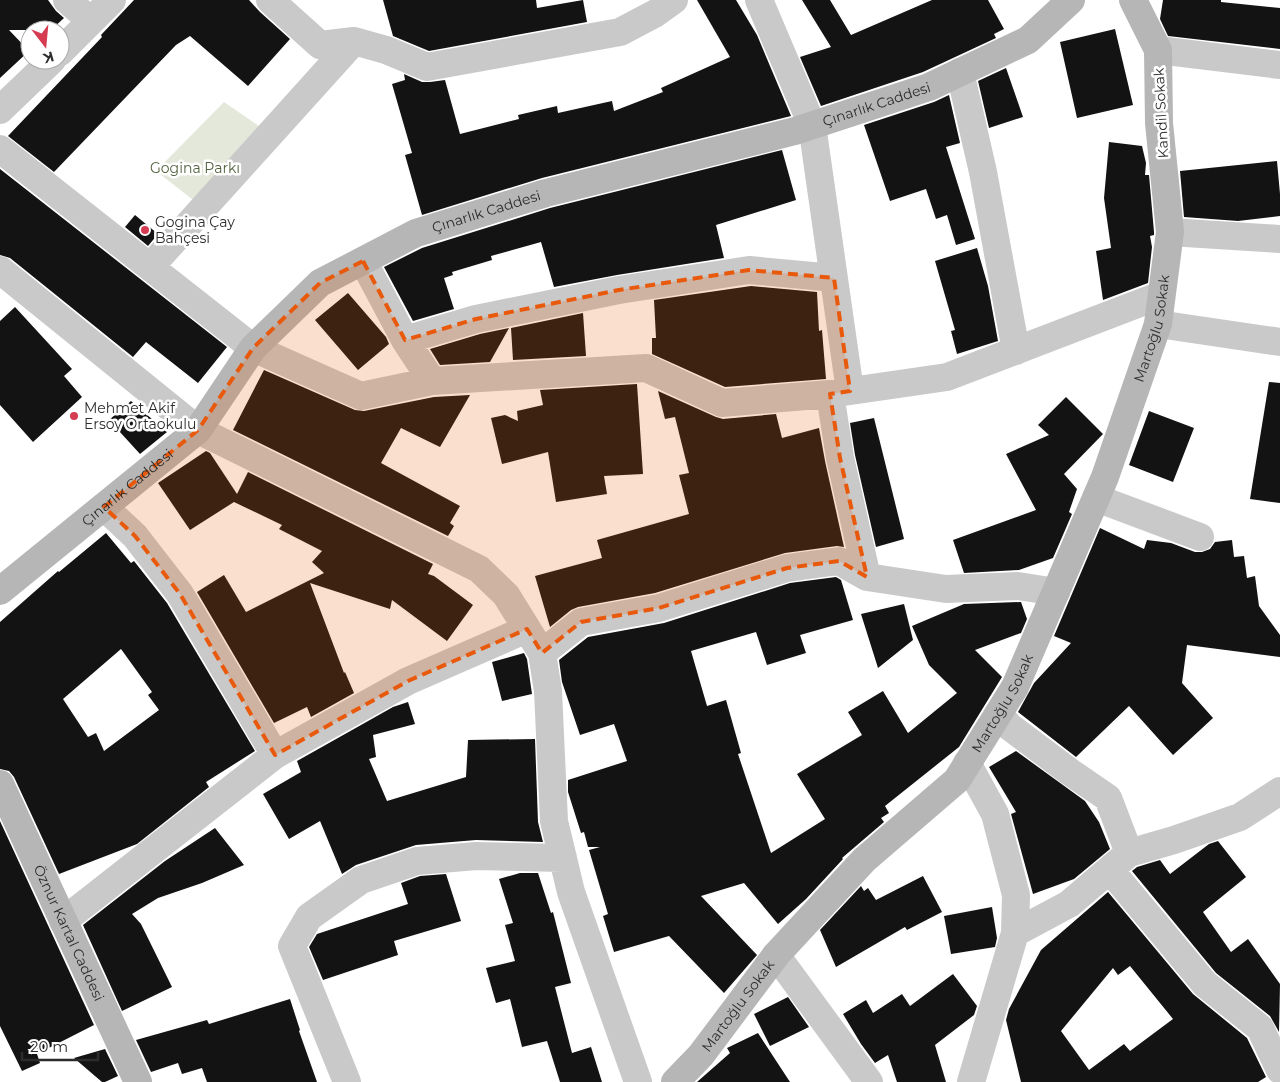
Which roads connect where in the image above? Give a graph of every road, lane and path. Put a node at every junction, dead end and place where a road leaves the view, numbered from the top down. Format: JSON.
{"nodes":[{"id":1,"x":67,"y":0,"type":"edge"},
{"id":2,"x":112,"y":0,"type":"edge"},
{"id":3,"x":270,"y":0,"type":"edge"},
{"id":4,"x":674,"y":0,"type":"edge"},
{"id":5,"x":759,"y":0,"type":"edge"},
{"id":6,"x":1071,"y":0,"type":"edge"},
{"id":7,"x":1133,"y":0,"type":"edge"},
{"id":8,"x":91,"y":21,"type":"junction"},
{"id":9,"x":354,"y":41,"type":"junction"},
{"id":10,"x":70,"y":42,"type":"edge"},
{"id":11,"x":1158,"y":50,"type":"junction"},
{"id":12,"x":1280,"y":65,"type":"edge"},
{"id":13,"x":42,"y":70,"type":"edge"},
{"id":14,"x":960,"y":72,"type":"junction"},
{"id":15,"x":0,"y":110,"type":"edge"},
{"id":16,"x":812,"y":125,"type":"junction"},
{"id":17,"x":0,"y":149,"type":"edge"},
{"id":18,"x":1170,"y":232,"type":"junction"},
{"id":19,"x":1280,"y":238,"type":"edge"},
{"id":20,"x":363,"y":261,"type":"junction"},
{"id":21,"x":150,"y":268,"type":"junction"},
{"id":22,"x":0,"y":270,"type":"edge"},
{"id":23,"x":834,"y":278,"type":"junction"},
{"id":24,"x":1161,"y":295,"type":"junction"},
{"id":25,"x":1158,"y":324,"type":"junction"},
{"id":26,"x":405,"y":340,"type":"junction"},
{"id":27,"x":1280,"y":342,"type":"edge"},
{"id":28,"x":252,"y":348,"type":"junction"},
{"id":29,"x":1016,"y":351,"type":"junction"},
{"id":30,"x":432,"y":381,"type":"junction"},
{"id":31,"x":840,"y":392,"type":"junction"},
{"id":32,"x":198,"y":430,"type":"junction"},
{"id":33,"x":1096,"y":498,"type":"junction"},
{"id":34,"x":104,"y":507,"type":"junction"},
{"id":35,"x":1200,"y":537,"type":"dead end"},
{"id":36,"x":867,"y":577,"type":"junction"},
{"id":37,"x":0,"y":591,"type":"edge"},
{"id":38,"x":1056,"y":592,"type":"junction"},
{"id":39,"x":527,"y":630,"type":"junction"},
{"id":40,"x":542,"y":653,"type":"junction"},
{"id":41,"x":998,"y":714,"type":"junction"},
{"id":42,"x":275,"y":755,"type":"junction"},
{"id":43,"x":967,"y":763,"type":"junction"},
{"id":44,"x":0,"y":784,"type":"edge"},
{"id":45,"x":1280,"y":791,"type":"edge"},
{"id":46,"x":6,"y":816,"type":"edge"},
{"id":47,"x":563,"y":858,"type":"junction"},
{"id":48,"x":1120,"y":861,"type":"junction"},
{"id":49,"x":63,"y":921,"type":"junction"},
{"id":50,"x":1015,"y":933,"type":"junction"},
{"id":51,"x":776,"y":955,"type":"junction"},
{"id":52,"x":1280,"y":1070,"type":"edge"},
{"id":53,"x":138,"y":1082,"type":"edge"},
{"id":54,"x":347,"y":1082,"type":"edge"},
{"id":55,"x":638,"y":1082,"type":"edge"},
{"id":56,"x":675,"y":1082,"type":"edge"},
{"id":57,"x":870,"y":1082,"type":"edge"},
{"id":58,"x":971,"y":1082,"type":"edge"}],
"edges":[{"from":1,"to":8,"type":"street"},
{"from":2,"to":8,"type":"street"},
{"from":3,"to":9,"type":"street"},
{"from":4,"to":9,"type":"street"},
{"from":5,"to":16,"type":"street"},
{"from":6,"to":14,"type":"street","name":"Çınarlık Caddesi"},
{"from":7,"to":11,"type":"street","name":"Kandil Sokak"},
{"from":8,"to":10,"type":"street"},
{"from":9,"to":21,"type":"street"},
{"from":11,"to":12,"type":"street"},
{"from":11,"to":18,"type":"street","name":"Kandil Sokak"},
{"from":13,"to":15,"type":"street"},
{"from":14,"to":16,"type":"street","name":"Çınarlık Caddesi"},
{"from":14,"to":29,"type":"street"},
{"from":16,"to":20,"type":"street","name":"Çınarlık Caddesi"},
{"from":16,"to":23,"type":"street"},
{"from":17,"to":21,"type":"street"},
{"from":18,"to":19,"type":"street"},
{"from":18,"to":24,"type":"street","name":"Martoğlu Sokak"},
{"from":20,"to":26,"type":"street"},
{"from":20,"to":28,"type":"street","name":"Çınarlık Caddesi"},
{"from":21,"to":28,"type":"street"},
{"from":22,"to":32,"type":"street"},
{"from":23,"to":26,"type":"street"},
{"from":23,"to":31,"type":"street"},
{"from":24,"to":25,"type":"street","name":"Martoğlu Sokak"},
{"from":24,"to":29,"type":"street"},
{"from":25,"to":27,"type":"street"},
{"from":25,"to":33,"type":"street","name":"Martoğlu Sokak"},
{"from":26,"to":30,"type":"street"},
{"from":28,"to":30,"type":"street"},
{"from":28,"to":32,"type":"street","name":"Çınarlık Caddesi"},
{"from":29,"to":31,"type":"street"},
{"from":30,"to":31,"type":"street"},
{"from":31,"to":36,"type":"street"},
{"from":32,"to":34,"type":"street","name":"Çınarlık Caddesi"},
{"from":32,"to":39,"type":"street"},
{"from":33,"to":35,"type":"street"},
{"from":33,"to":38,"type":"street","name":"Martoğlu Sokak"},
{"from":34,"to":37,"type":"street","name":"Çınarlık Caddesi"},
{"from":34,"to":42,"type":"street"},
{"from":36,"to":38,"type":"street"},
{"from":36,"to":40,"type":"street"},
{"from":38,"to":41,"type":"street","name":"Martoğlu Sokak"},
{"from":39,"to":40,"type":"street"},
{"from":39,"to":42,"type":"street"},
{"from":40,"to":47,"type":"street"},
{"from":41,"to":43,"type":"street","name":"Martoğlu Sokak"},
{"from":41,"to":48,"type":"street"},
{"from":42,"to":49,"type":"street"},
{"from":43,"to":50,"type":"street"},
{"from":43,"to":51,"type":"street","name":"Martoğlu Sokak"},
{"from":44,"to":46,"type":"street","name":"Öznur Kartal Caddesi"},
{"from":45,"to":48,"type":"street"},
{"from":46,"to":49,"type":"street","name":"Öznur Kartal Caddesi"},
{"from":47,"to":54,"type":"street"},
{"from":47,"to":55,"type":"street"},
{"from":48,"to":50,"type":"street"},
{"from":48,"to":52,"type":"street"},
{"from":49,"to":53,"type":"street","name":"Öznur Kartal Caddesi"},
{"from":50,"to":58,"type":"street"},
{"from":51,"to":56,"type":"street","name":"Martoğlu Sokak"},
{"from":51,"to":57,"type":"street"}]}
